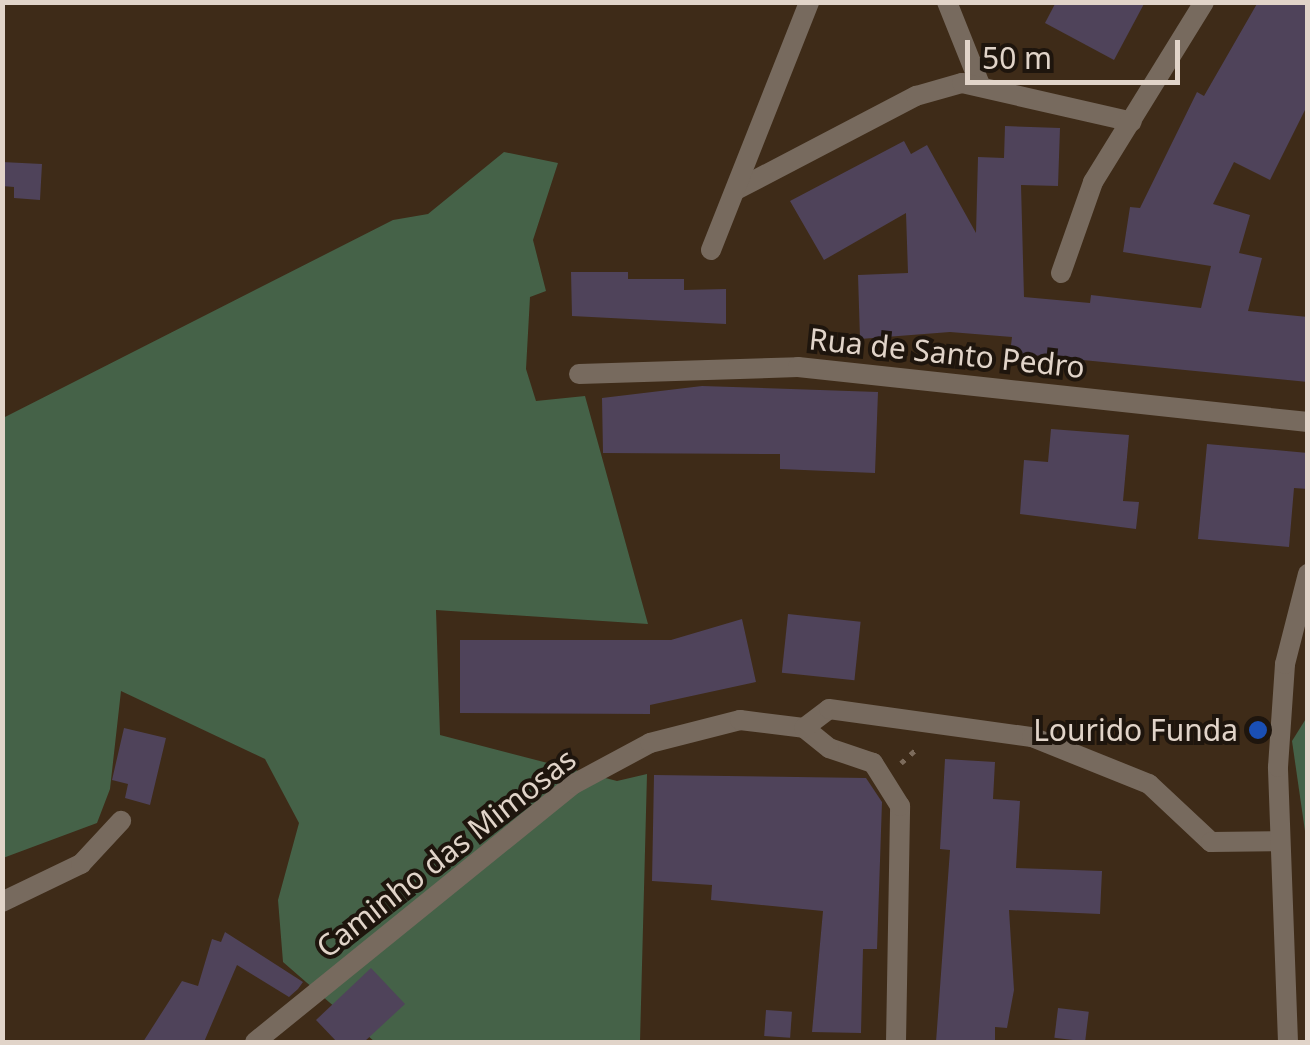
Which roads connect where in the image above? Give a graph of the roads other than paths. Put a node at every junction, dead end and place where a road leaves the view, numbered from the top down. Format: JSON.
{"nodes":[{"id":1,"x":809,"y":2,"type":"edge"},
{"id":2,"x":948,"y":2,"type":"edge"},
{"id":3,"x":1204,"y":2,"type":"edge"},
{"id":4,"x":980,"y":82,"type":"junction"},
{"id":5,"x":1132,"y":122,"type":"junction"},
{"id":6,"x":738,"y":189,"type":"junction"},
{"id":7,"x":711,"y":250,"type":"dead end"},
{"id":8,"x":1061,"y":273,"type":"dead end"},
{"id":9,"x":579,"y":374,"type":"dead end"},
{"id":10,"x":1308,"y":422,"type":"edge"},
{"id":11,"x":1308,"y":574,"type":"edge"},
{"id":12,"x":804,"y":728,"type":"junction"},
{"id":13,"x":120,"y":821,"type":"dead end"},
{"id":14,"x":1280,"y":841,"type":"junction"},
{"id":15,"x":2,"y":902,"type":"edge"},
{"id":16,"x":255,"y":1042,"type":"edge"},
{"id":17,"x":896,"y":1042,"type":"edge"},
{"id":18,"x":1288,"y":1042,"type":"edge"}],
"edges":[{"from":1,"to":6,"type":"street"},
{"from":2,"to":4,"type":"street"},
{"from":3,"to":5,"type":"street"},
{"from":4,"to":5,"type":"street"},
{"from":4,"to":6,"type":"street"},
{"from":5,"to":8,"type":"street"},
{"from":6,"to":7,"type":"street"},
{"from":9,"to":10,"type":"street","name":"Rua de Santo Pedro"},
{"from":11,"to":14,"type":"street"},
{"from":12,"to":14,"type":"street"},
{"from":12,"to":16,"type":"street","name":"Caminho das Mimosas"},
{"from":12,"to":17,"type":"street"},
{"from":13,"to":15,"type":"street"},
{"from":14,"to":18,"type":"street"}]}
